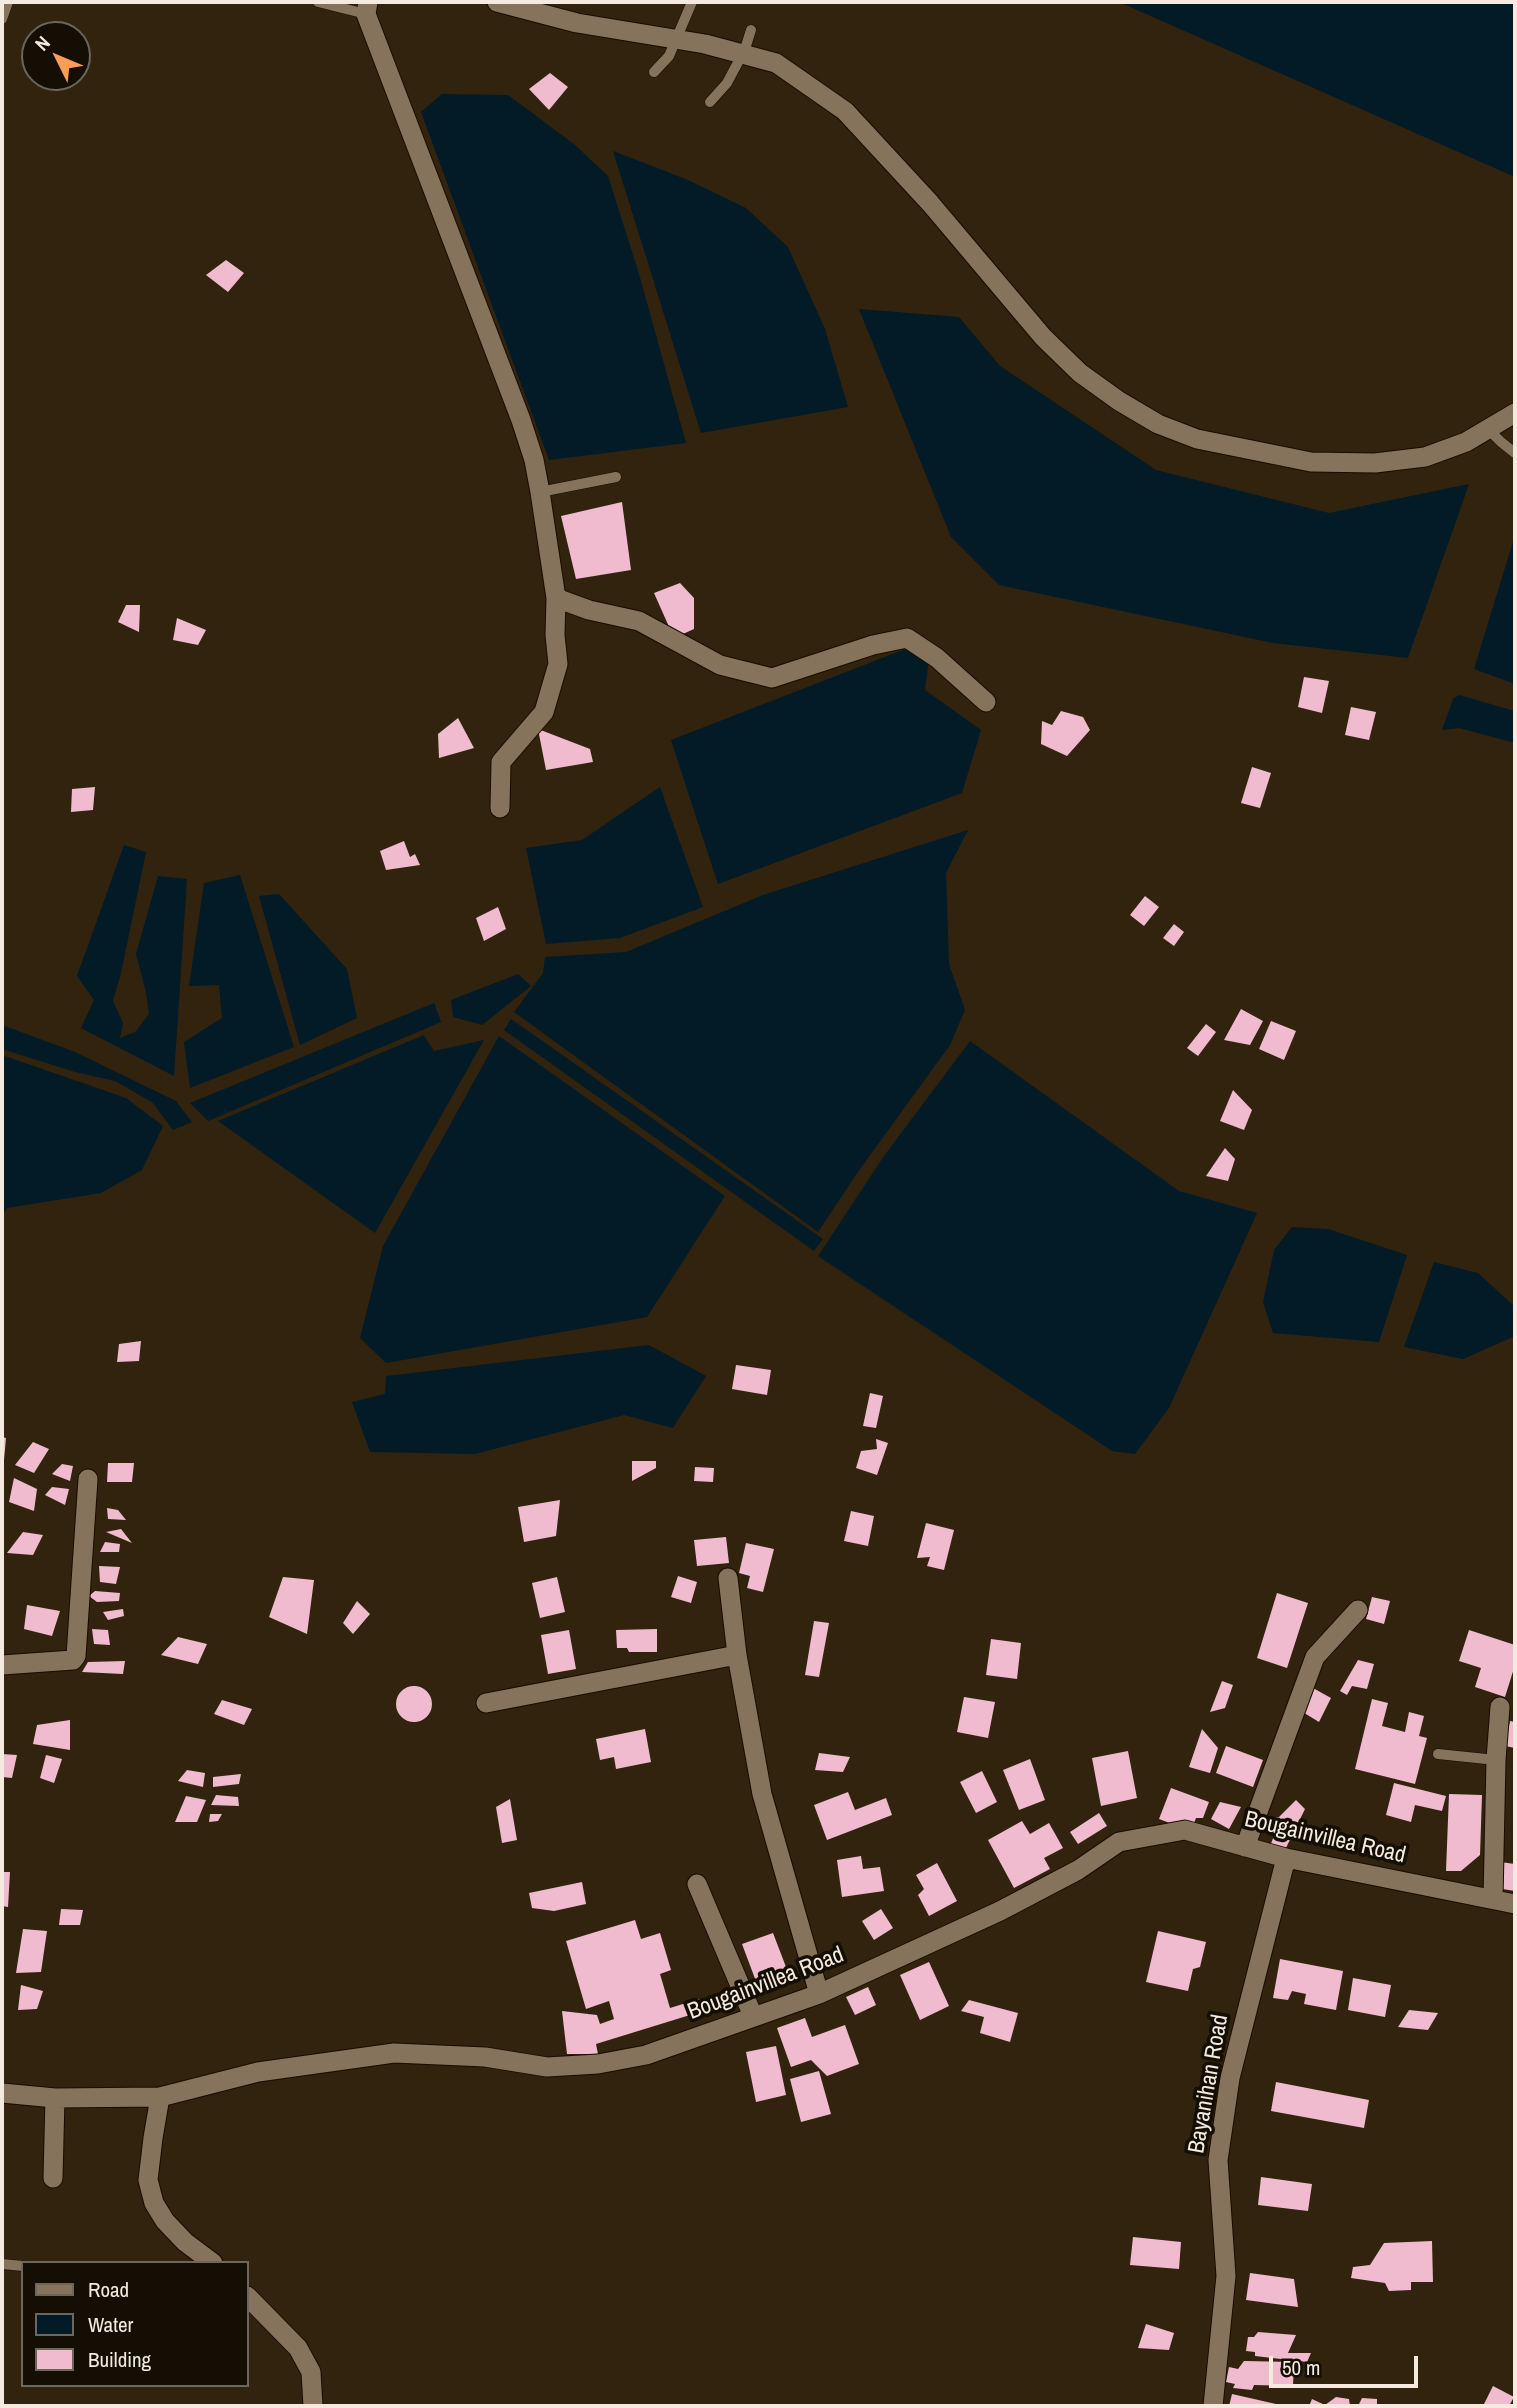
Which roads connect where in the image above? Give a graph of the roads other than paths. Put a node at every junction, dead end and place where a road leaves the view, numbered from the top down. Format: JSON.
{"nodes":[{"id":1,"x":8,"y":2,"type":"edge"},
{"id":2,"x":318,"y":2,"type":"edge"},
{"id":3,"x":497,"y":2,"type":"edge"},
{"id":4,"x":691,"y":2,"type":"edge"},
{"id":5,"x":367,"y":8,"type":"edge"},
{"id":6,"x":2,"y":19,"type":"edge"},
{"id":7,"x":751,"y":30,"type":"dead end"},
{"id":8,"x":677,"y":40,"type":"junction"},
{"id":9,"x":743,"y":54,"type":"junction"},
{"id":10,"x":654,"y":72,"type":"dead end"},
{"id":11,"x":710,"y":102,"type":"dead end"},
{"id":12,"x":1515,"y":413,"type":"edge"},
{"id":13,"x":1489,"y":429,"type":"junction"},
{"id":14,"x":1515,"y":453,"type":"edge"},
{"id":15,"x":616,"y":477,"type":"dead end"},
{"id":16,"x":540,"y":492,"type":"junction"},
{"id":17,"x":556,"y":598,"type":"junction"},
{"id":18,"x":986,"y":702,"type":"dead end"},
{"id":19,"x":500,"y":808,"type":"dead end"},
{"id":20,"x":88,"y":1479,"type":"dead end"},
{"id":21,"x":728,"y":1578,"type":"dead end"},
{"id":22,"x":1358,"y":1610,"type":"dead end"},
{"id":23,"x":737,"y":1655,"type":"junction"},
{"id":24,"x":2,"y":1665,"type":"edge"},
{"id":25,"x":486,"y":1703,"type":"dead end"},
{"id":26,"x":1500,"y":1707,"type":"dead end"},
{"id":27,"x":1438,"y":1754,"type":"dead end"},
{"id":28,"x":1496,"y":1760,"type":"junction"},
{"id":29,"x":1245,"y":1847,"type":"junction"},
{"id":30,"x":1286,"y":1858,"type":"junction"},
{"id":31,"x":697,"y":1884,"type":"dead end"},
{"id":32,"x":1493,"y":1899,"type":"junction"},
{"id":33,"x":1515,"y":1904,"type":"edge"},
{"id":34,"x":819,"y":1994,"type":"junction"},
{"id":35,"x":753,"y":2015,"type":"junction"},
{"id":36,"x":2,"y":2093,"type":"edge"},
{"id":37,"x":160,"y":2097,"type":"junction"},
{"id":38,"x":55,"y":2098,"type":"junction"},
{"id":39,"x":53,"y":2178,"type":"dead end"},
{"id":40,"x":209,"y":2261,"type":"edge"},
{"id":41,"x":2,"y":2264,"type":"edge"},
{"id":42,"x":21,"y":2266,"type":"edge"},
{"id":43,"x":248,"y":2297,"type":"edge"},
{"id":44,"x":313,"y":2406,"type":"edge"},
{"id":45,"x":1213,"y":2406,"type":"edge"}],
"edges":[{"from":1,"to":6,"type":"lane"},
{"from":2,"to":5,"type":"lane"},
{"from":3,"to":8,"type":"street"},
{"from":4,"to":8,"type":"lane"},
{"from":5,"to":16,"type":"street"},
{"from":7,"to":9,"type":"lane"},
{"from":8,"to":9,"type":"street"},
{"from":8,"to":10,"type":"lane"},
{"from":9,"to":11,"type":"lane"},
{"from":9,"to":13,"type":"street"},
{"from":12,"to":13,"type":"street"},
{"from":13,"to":14,"type":"lane"},
{"from":15,"to":16,"type":"lane"},
{"from":16,"to":17,"type":"street"},
{"from":17,"to":18,"type":"street"},
{"from":17,"to":19,"type":"street"},
{"from":20,"to":24,"type":"street"},
{"from":21,"to":23,"type":"street"},
{"from":22,"to":29,"type":"street"},
{"from":23,"to":25,"type":"street"},
{"from":23,"to":34,"type":"street"},
{"from":26,"to":28,"type":"street"},
{"from":27,"to":28,"type":"lane"},
{"from":28,"to":32,"type":"street"},
{"from":29,"to":30,"type":"street","name":"Bougainvillea Road"},
{"from":29,"to":34,"type":"street","name":"Bougainvillea Road"},
{"from":30,"to":32,"type":"street","name":"Bougainvillea Road"},
{"from":30,"to":45,"type":"street","name":"Bayanihan Road"},
{"from":31,"to":35,"type":"street"},
{"from":32,"to":33,"type":"street","name":"Bougainvillea Road"},
{"from":34,"to":35,"type":"street","name":"Bougainvillea Road"},
{"from":35,"to":37,"type":"street","name":"Bougainvillea Road"},
{"from":36,"to":38,"type":"street","name":"Bougainvillea Road"},
{"from":37,"to":38,"type":"street","name":"Bougainvillea Road"},
{"from":37,"to":40,"type":"street"},
{"from":38,"to":39,"type":"street"},
{"from":41,"to":42,"type":"lane"},
{"from":43,"to":44,"type":"street"}]}
